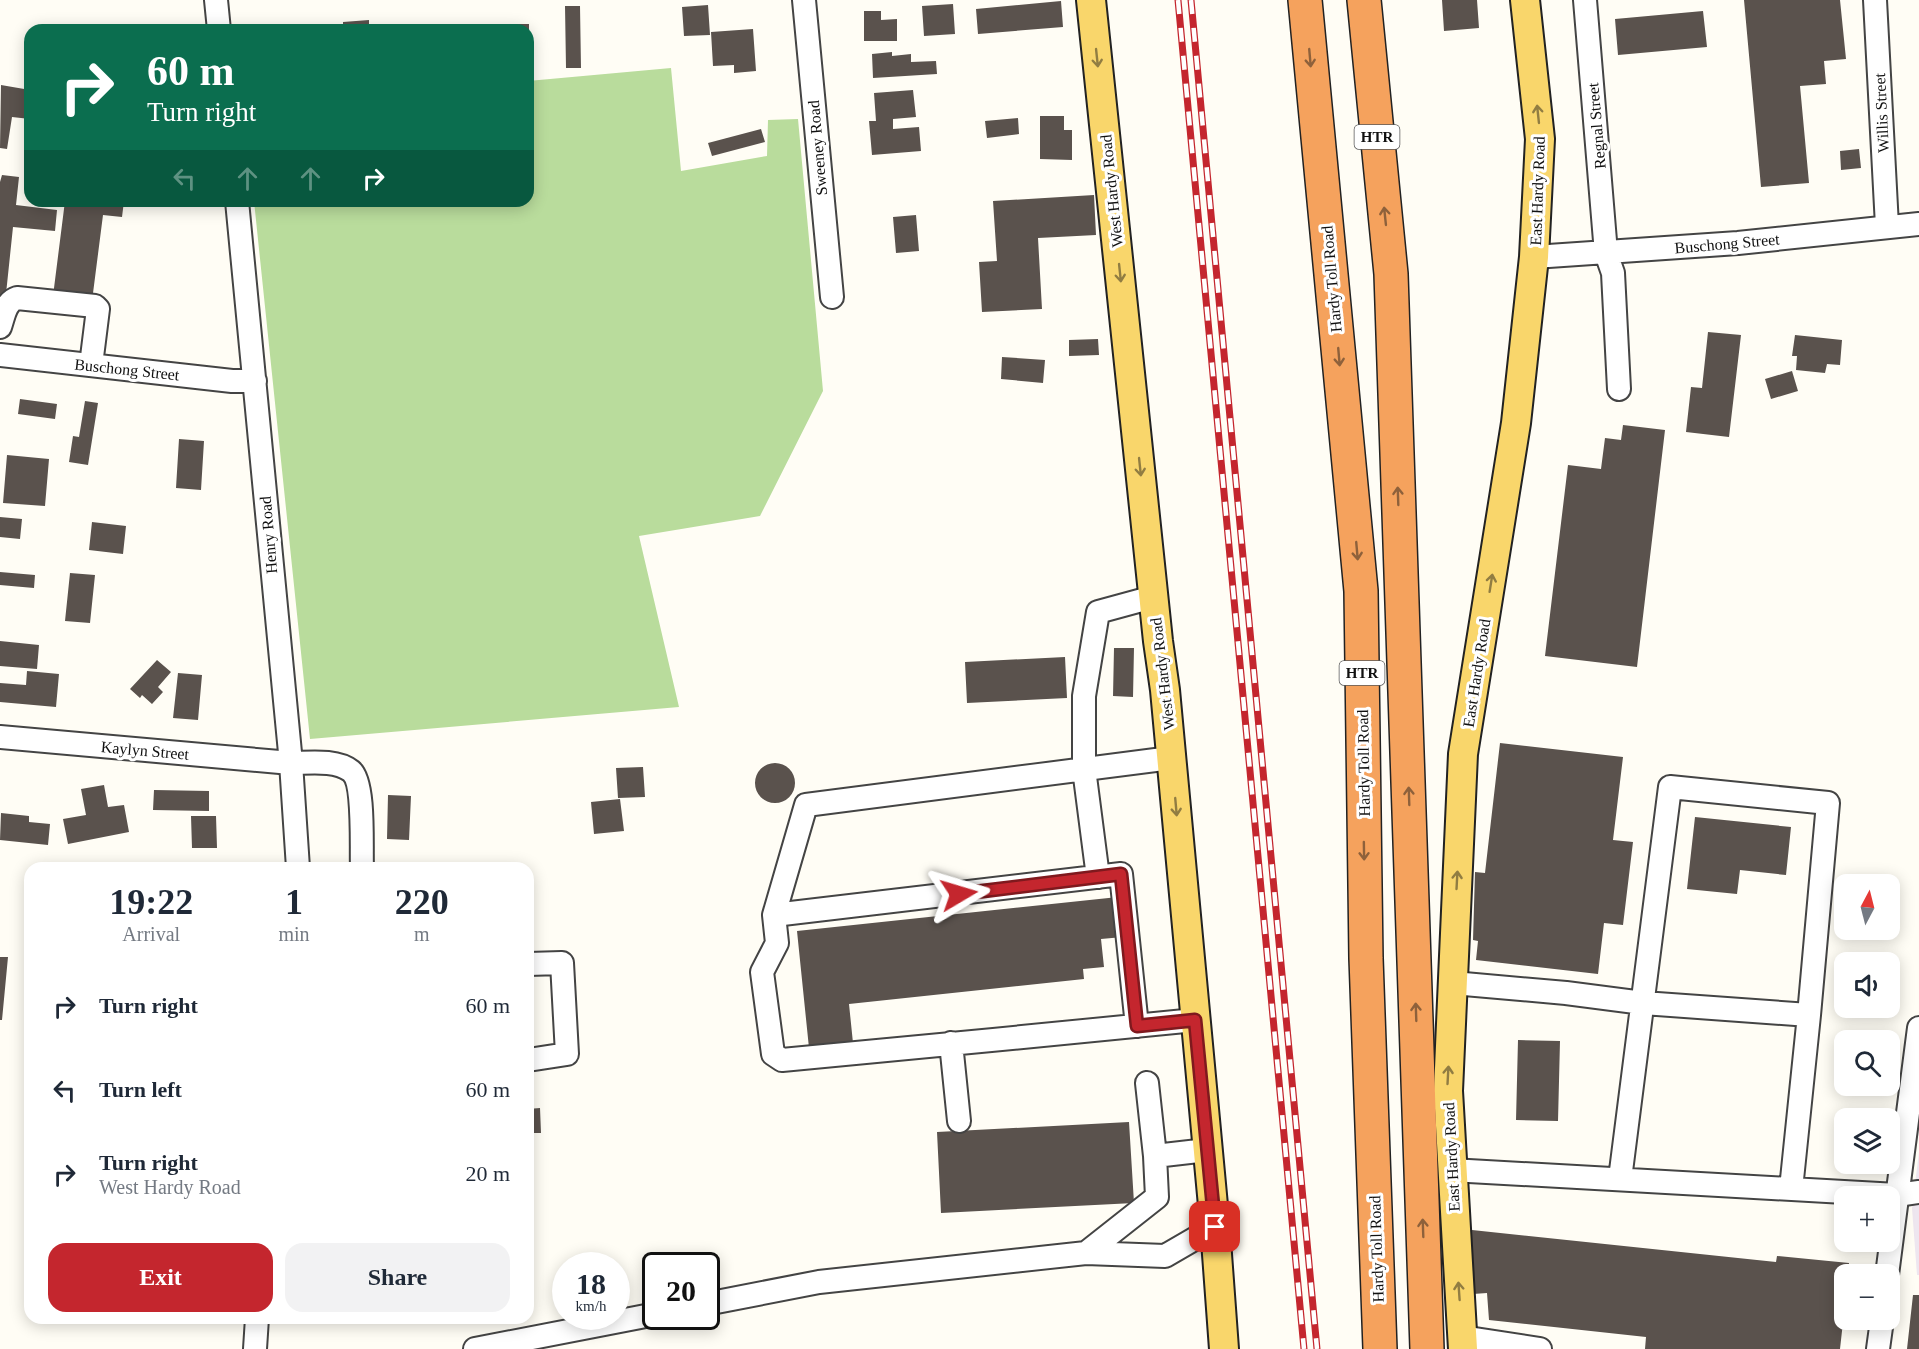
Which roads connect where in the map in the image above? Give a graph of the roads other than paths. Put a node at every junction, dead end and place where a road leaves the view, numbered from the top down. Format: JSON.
{"nodes":[{"id":1,"x":216,"y":0,"type":"edge"},
{"id":2,"x":804,"y":0,"type":"edge"},
{"id":3,"x":1091,"y":0,"type":"edge"},
{"id":4,"x":1305,"y":0,"type":"edge"},
{"id":5,"x":1364,"y":0,"type":"edge"},
{"id":6,"x":1525,"y":0,"type":"edge"},
{"id":7,"x":1586,"y":0,"type":"edge"},
{"id":8,"x":1875,"y":0,"type":"edge"},
{"id":9,"x":218,"y":24,"type":"edge"},
{"id":10,"x":238,"y":207,"type":"edge"},
{"id":11,"x":1919,"y":224,"type":"edge"},
{"id":12,"x":1887,"y":226,"type":"junction"},
{"id":13,"x":1606,"y":253,"type":"junction"},
{"id":14,"x":1534,"y":256,"type":"junction"},
{"id":15,"x":832,"y":297,"type":"dead end"},
{"id":16,"x":0,"y":327,"type":"edge"},
{"id":17,"x":0,"y":355,"type":"edge"},
{"id":18,"x":91,"y":365,"type":"junction"},
{"id":19,"x":255,"y":381,"type":"junction"},
{"id":20,"x":1619,"y":388,"type":"dead end"},
{"id":21,"x":1153,"y":597,"type":"junction"},
{"id":22,"x":0,"y":737,"type":"edge"},
{"id":23,"x":1171,"y":758,"type":"junction"},
{"id":24,"x":291,"y":762,"type":"junction"},
{"id":25,"x":1084,"y":769,"type":"junction"},
{"id":26,"x":298,"y":862,"type":"edge"},
{"id":27,"x":362,"y":862,"type":"edge"},
{"id":28,"x":1098,"y":877,"type":"junction"},
{"id":29,"x":774,"y":915,"type":"junction"},
{"id":30,"x":534,"y":964,"type":"edge"},
{"id":31,"x":1452,"y":982,"type":"junction"},
{"id":32,"x":1643,"y":1003,"type":"junction"},
{"id":33,"x":1809,"y":1014,"type":"junction"},
{"id":34,"x":1195,"y":1020,"type":"junction"},
{"id":35,"x":1137,"y":1026,"type":"junction"},
{"id":36,"x":1919,"y":1028,"type":"edge"},
{"id":37,"x":951,"y":1043,"type":"junction"},
{"id":38,"x":534,"y":1059,"type":"edge"},
{"id":39,"x":1146,"y":1083,"type":"dead end"},
{"id":40,"x":959,"y":1121,"type":"dead end"},
{"id":41,"x":1208,"y":1150,"type":"junction"},
{"id":42,"x":1155,"y":1156,"type":"junction"},
{"id":43,"x":1451,"y":1170,"type":"junction"},
{"id":44,"x":1620,"y":1179,"type":"junction"},
{"id":45,"x":1898,"y":1186,"type":"edge"},
{"id":46,"x":1791,"y":1189,"type":"junction"},
{"id":47,"x":1834,"y":1191,"type":"edge"},
{"id":48,"x":1919,"y":1192,"type":"edge"},
{"id":49,"x":1900,"y":1195,"type":"edge"},
{"id":50,"x":1215,"y":1227,"type":"junction"},
{"id":51,"x":1086,"y":1253,"type":"junction"},
{"id":52,"x":720,"y":1301,"type":"edge"},
{"id":53,"x":642,"y":1317,"type":"edge"},
{"id":54,"x":257,"y":1324,"type":"edge"},
{"id":55,"x":1881,"y":1330,"type":"edge"},
{"id":56,"x":1462,"y":1343,"type":"edge"},
{"id":57,"x":1528,"y":1348,"type":"edge"},
{"id":58,"x":255,"y":1349,"type":"edge"},
{"id":59,"x":475,"y":1349,"type":"edge"},
{"id":60,"x":1224,"y":1349,"type":"edge"},
{"id":61,"x":1380,"y":1349,"type":"edge"},
{"id":62,"x":1426,"y":1349,"type":"edge"},
{"id":63,"x":1878,"y":1349,"type":"edge"}],
"edges":[{"from":1,"to":9,"type":"street"},
{"from":2,"to":15,"type":"street","name":"Sweeney Road"},
{"from":3,"to":21,"type":"main road","name":"West Hardy Road","one_way":true},
{"from":4,"to":61,"type":"highway","name":"Hardy Toll Road","number":"HTR","one_way":true},
{"from":62,"to":5,"type":"highway","number":"HTR","one_way":true},
{"from":14,"to":6,"type":"main road","name":"East Hardy Road","one_way":true},
{"from":7,"to":13,"type":"street","name":"Regnal Street"},
{"from":8,"to":12,"type":"street","name":"Willis Street"},
{"from":10,"to":19,"type":"street","name":"Henry Road"},
{"from":11,"to":12,"type":"street","name":"Buschong Street"},
{"from":12,"to":13,"type":"street","name":"Buschong Street"},
{"from":13,"to":14,"type":"street","name":"Buschong Street"},
{"from":13,"to":20,"type":"street","name":"Regnal Street"},
{"from":31,"to":14,"type":"main road","name":"East Hardy Road","one_way":true},
{"from":16,"to":18,"type":"street"},
{"from":17,"to":18,"type":"street","name":"Buschong Street"},
{"from":18,"to":19,"type":"street","name":"Buschong Street"},
{"from":19,"to":24,"type":"street","name":"Henry Road"},
{"from":21,"to":23,"type":"main road","name":"West Hardy Road"},
{"from":21,"to":25,"type":"street"},
{"from":22,"to":24,"type":"street","name":"Kaylyn Street"},
{"from":23,"to":25,"type":"street"},
{"from":23,"to":34,"type":"main road","name":"West Hardy Road","one_way":true},
{"from":24,"to":26,"type":"street","name":"Henry Road"},
{"from":24,"to":27,"type":"street","name":"Kaylyn Street"},
{"from":25,"to":28,"type":"street"},
{"from":25,"to":29,"type":"street"},
{"from":28,"to":29,"type":"street"},
{"from":28,"to":35,"type":"street"},
{"from":29,"to":37,"type":"street"},
{"from":30,"to":38,"type":"street"},
{"from":31,"to":32,"type":"street"},
{"from":43,"to":31,"type":"main road","name":"East Hardy Road","one_way":true},
{"from":32,"to":33,"type":"street"},
{"from":32,"to":33,"type":"street"},
{"from":32,"to":44,"type":"street"},
{"from":33,"to":46,"type":"street"},
{"from":34,"to":35,"type":"street"},
{"from":34,"to":41,"type":"main road","name":"West Hardy Road"},
{"from":35,"to":37,"type":"street"},
{"from":36,"to":45,"type":"street"},
{"from":37,"to":40,"type":"street"},
{"from":39,"to":42,"type":"street"},
{"from":41,"to":42,"type":"street"},
{"from":41,"to":50,"type":"main road","name":"West Hardy Road"},
{"from":42,"to":51,"type":"street"},
{"from":43,"to":44,"type":"street"},
{"from":56,"to":43,"type":"main road","name":"East Hardy Road","one_way":true},
{"from":44,"to":46,"type":"street"},
{"from":46,"to":47,"type":"street"},
{"from":48,"to":49,"type":"street"},
{"from":50,"to":51,"type":"street"},
{"from":50,"to":60,"type":"main road","name":"West Hardy Road"},
{"from":51,"to":52,"type":"street"},
{"from":53,"to":59,"type":"street"},
{"from":54,"to":58,"type":"street"},
{"from":55,"to":63,"type":"street"},
{"from":56,"to":57,"type":"street"}]}
